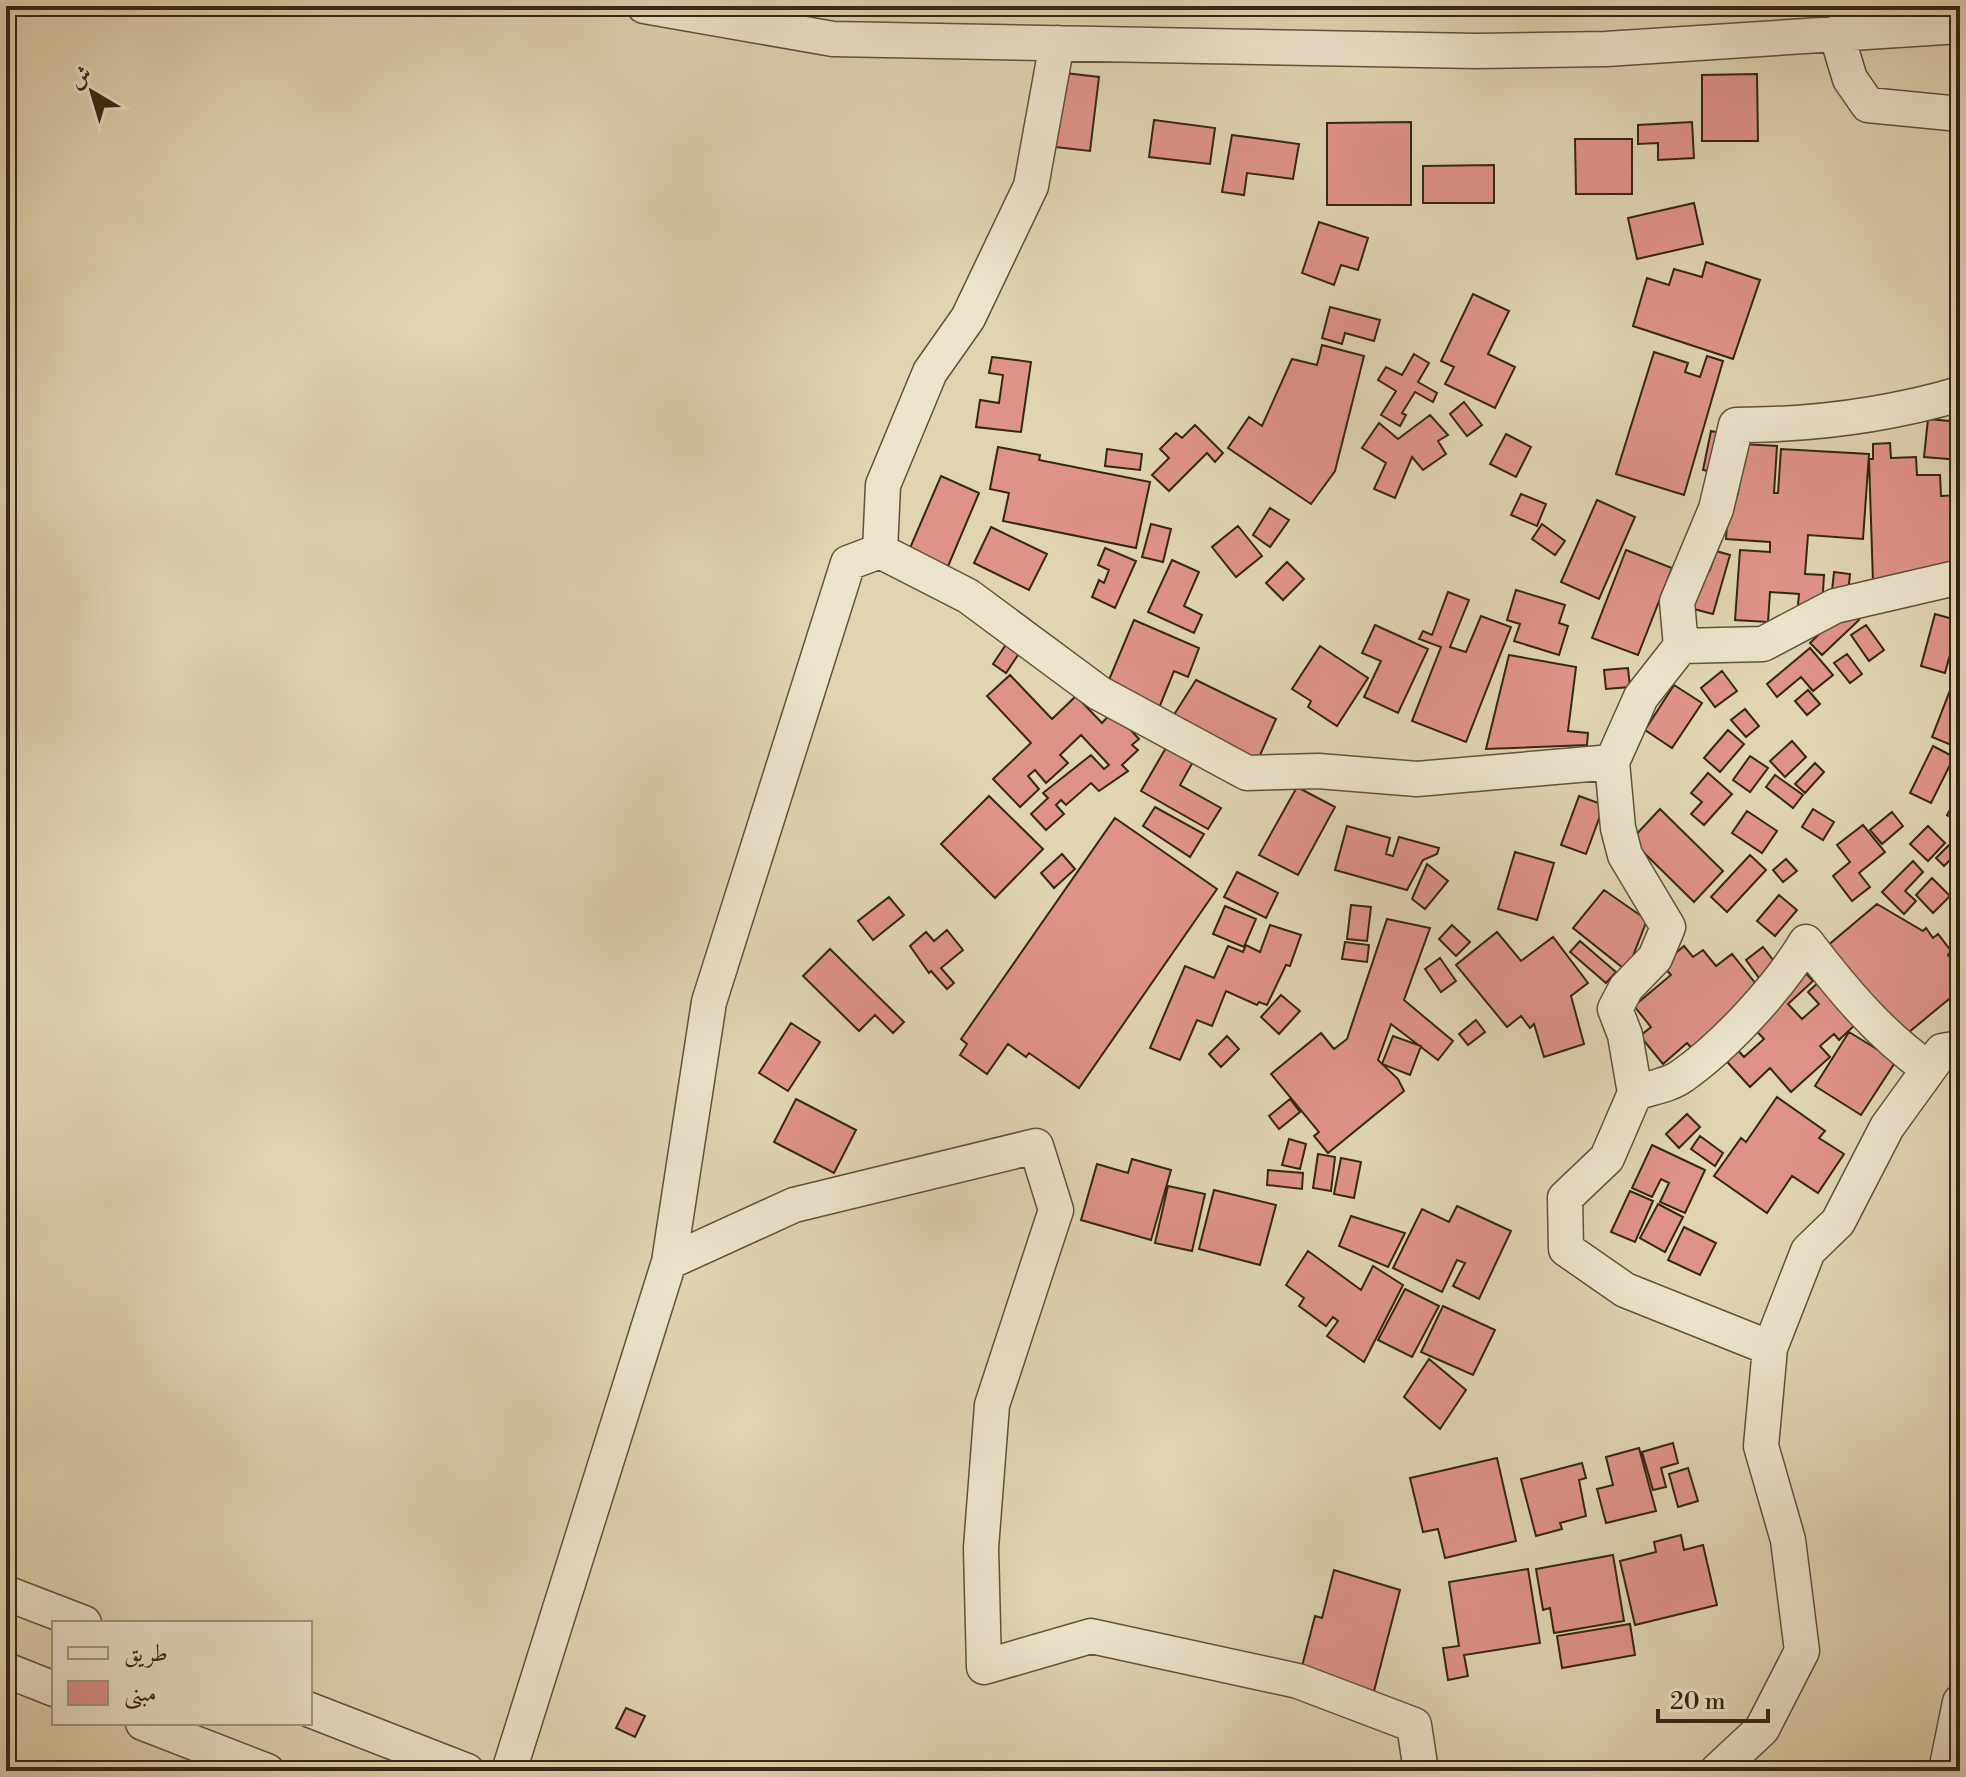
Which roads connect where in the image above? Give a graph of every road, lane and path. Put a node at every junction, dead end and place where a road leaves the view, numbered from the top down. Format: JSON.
{"nodes":[{"id":1,"x":644,"y":6,"type":"edge"},
{"id":2,"x":1960,"y":26,"type":"edge"},
{"id":3,"x":1836,"y":33,"type":"junction"},
{"id":4,"x":1057,"y":43,"type":"junction"},
{"id":5,"x":1960,"y":114,"type":"edge"},
{"id":6,"x":1960,"y":394,"type":"edge"},
{"id":7,"x":880,"y":551,"type":"junction"},
{"id":8,"x":1960,"y":577,"type":"edge"},
{"id":9,"x":1681,"y":646,"type":"junction"},
{"id":10,"x":1612,"y":762,"type":"junction"},
{"id":11,"x":1960,"y":1048,"type":"edge"},
{"id":12,"x":1929,"y":1069,"type":"junction"},
{"id":13,"x":1635,"y":1093,"type":"junction"},
{"id":14,"x":669,"y":1262,"type":"junction"},
{"id":15,"x":1770,"y":1348,"type":"junction"},
{"id":16,"x":6,"y":1593,"type":"edge"},
{"id":17,"x":79,"y":1621,"type":"edge"},
{"id":18,"x":6,"y":1670,"type":"edge"},
{"id":19,"x":52,"y":1688,"type":"edge"},
{"id":20,"x":1960,"y":1702,"type":"edge"},
{"id":21,"x":312,"y":1711,"type":"edge"},
{"id":22,"x":148,"y":1725,"type":"edge"},
{"id":23,"x":267,"y":1771,"type":"edge"},
{"id":24,"x":467,"y":1771,"type":"edge"},
{"id":25,"x":509,"y":1771,"type":"edge"},
{"id":26,"x":1421,"y":1771,"type":"edge"},
{"id":27,"x":1717,"y":1771,"type":"edge"},
{"id":28,"x":1946,"y":1771,"type":"edge"}],
"edges":[{"from":1,"to":4,"type":"street"},
{"from":2,"to":3,"type":"street"},
{"from":3,"to":4,"type":"street"},
{"from":3,"to":5,"type":"street"},
{"from":4,"to":7,"type":"street"},
{"from":6,"to":9,"type":"street"},
{"from":7,"to":10,"type":"street"},
{"from":7,"to":14,"type":"street"},
{"from":8,"to":9,"type":"street"},
{"from":9,"to":10,"type":"street"},
{"from":10,"to":13,"type":"street"},
{"from":11,"to":12,"type":"street"},
{"from":12,"to":13,"type":"street"},
{"from":12,"to":15,"type":"street"},
{"from":13,"to":15,"type":"street"},
{"from":14,"to":25,"type":"street"},
{"from":14,"to":26,"type":"street"},
{"from":15,"to":27,"type":"street"},
{"from":16,"to":17,"type":"street"},
{"from":18,"to":19,"type":"street"},
{"from":20,"to":28,"type":"street"},
{"from":21,"to":24,"type":"street"},
{"from":22,"to":23,"type":"street"}]}
